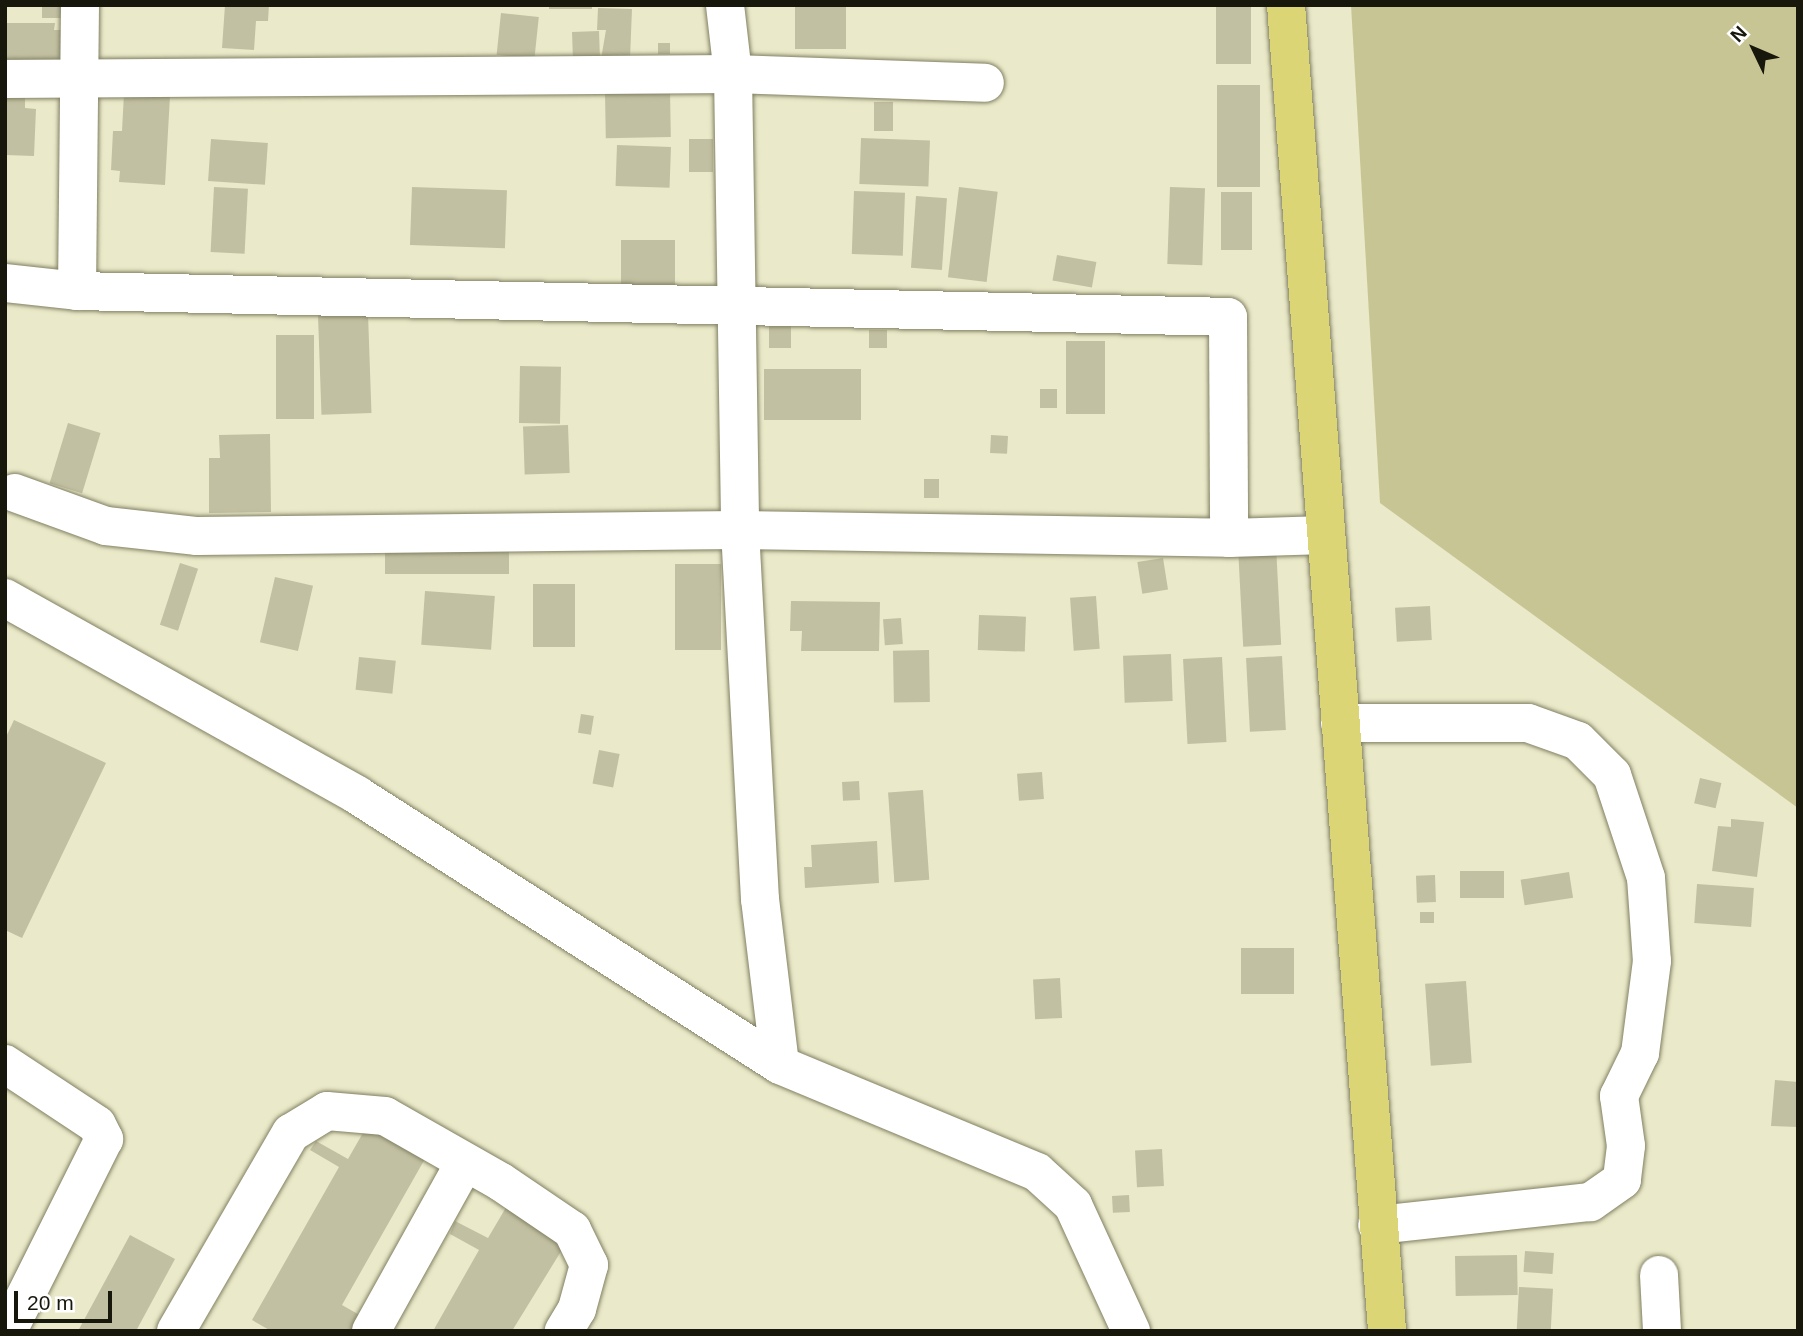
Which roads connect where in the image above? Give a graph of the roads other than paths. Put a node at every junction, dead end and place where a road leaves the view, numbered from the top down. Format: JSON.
{"nodes":[{"id":1,"x":80,"y":5,"type":"edge"},
{"id":2,"x":725,"y":5,"type":"edge"},
{"id":3,"x":1286,"y":5,"type":"edge"},
{"id":4,"x":733,"y":74,"type":"junction"},
{"id":5,"x":5,"y":79,"type":"edge"},
{"id":6,"x":80,"y":81,"type":"junction"},
{"id":7,"x":985,"y":83,"type":"dead end"},
{"id":8,"x":5,"y":283,"type":"edge"},
{"id":9,"x":77,"y":291,"type":"junction"},
{"id":10,"x":739,"y":303,"type":"junction"},
{"id":11,"x":15,"y":493,"type":"dead end"},
{"id":12,"x":740,"y":530,"type":"junction"},
{"id":13,"x":1326,"y":535,"type":"junction"},
{"id":14,"x":1229,"y":538,"type":"junction"},
{"id":15,"x":5,"y":598,"type":"edge"},
{"id":16,"x":1340,"y":723,"type":"junction"},
{"id":17,"x":5,"y":1064,"type":"edge"},
{"id":18,"x":780,"y":1065,"type":"junction"},
{"id":19,"x":465,"y":1162,"type":"junction"},
{"id":20,"x":1377,"y":1224,"type":"junction"},
{"id":21,"x":1659,"y":1275,"type":"dead end"},
{"id":22,"x":8,"y":1331,"type":"edge"},
{"id":23,"x":176,"y":1331,"type":"edge"},
{"id":24,"x":371,"y":1331,"type":"edge"},
{"id":25,"x":564,"y":1331,"type":"edge"},
{"id":26,"x":1130,"y":1331,"type":"edge"},
{"id":27,"x":1387,"y":1331,"type":"edge"},
{"id":28,"x":1662,"y":1331,"type":"edge"}],
"edges":[{"from":1,"to":6,"type":"street"},
{"from":2,"to":4,"type":"street"},
{"from":3,"to":13,"type":"highway"},
{"from":4,"to":6,"type":"street"},
{"from":4,"to":7,"type":"street"},
{"from":4,"to":10,"type":"street"},
{"from":5,"to":6,"type":"street"},
{"from":6,"to":9,"type":"street"},
{"from":8,"to":9,"type":"street"},
{"from":9,"to":10,"type":"street"},
{"from":10,"to":12,"type":"street"},
{"from":10,"to":14,"type":"street"},
{"from":11,"to":12,"type":"street"},
{"from":12,"to":14,"type":"street"},
{"from":12,"to":18,"type":"street"},
{"from":13,"to":14,"type":"street"},
{"from":13,"to":16,"type":"highway"},
{"from":15,"to":18,"type":"street"},
{"from":16,"to":20,"type":"highway"},
{"from":16,"to":20,"type":"street"},
{"from":17,"to":22,"type":"street"},
{"from":18,"to":26,"type":"street"},
{"from":19,"to":23,"type":"street"},
{"from":19,"to":24,"type":"street"},
{"from":19,"to":25,"type":"street"},
{"from":20,"to":27,"type":"highway"},
{"from":21,"to":28,"type":"street"}]}
